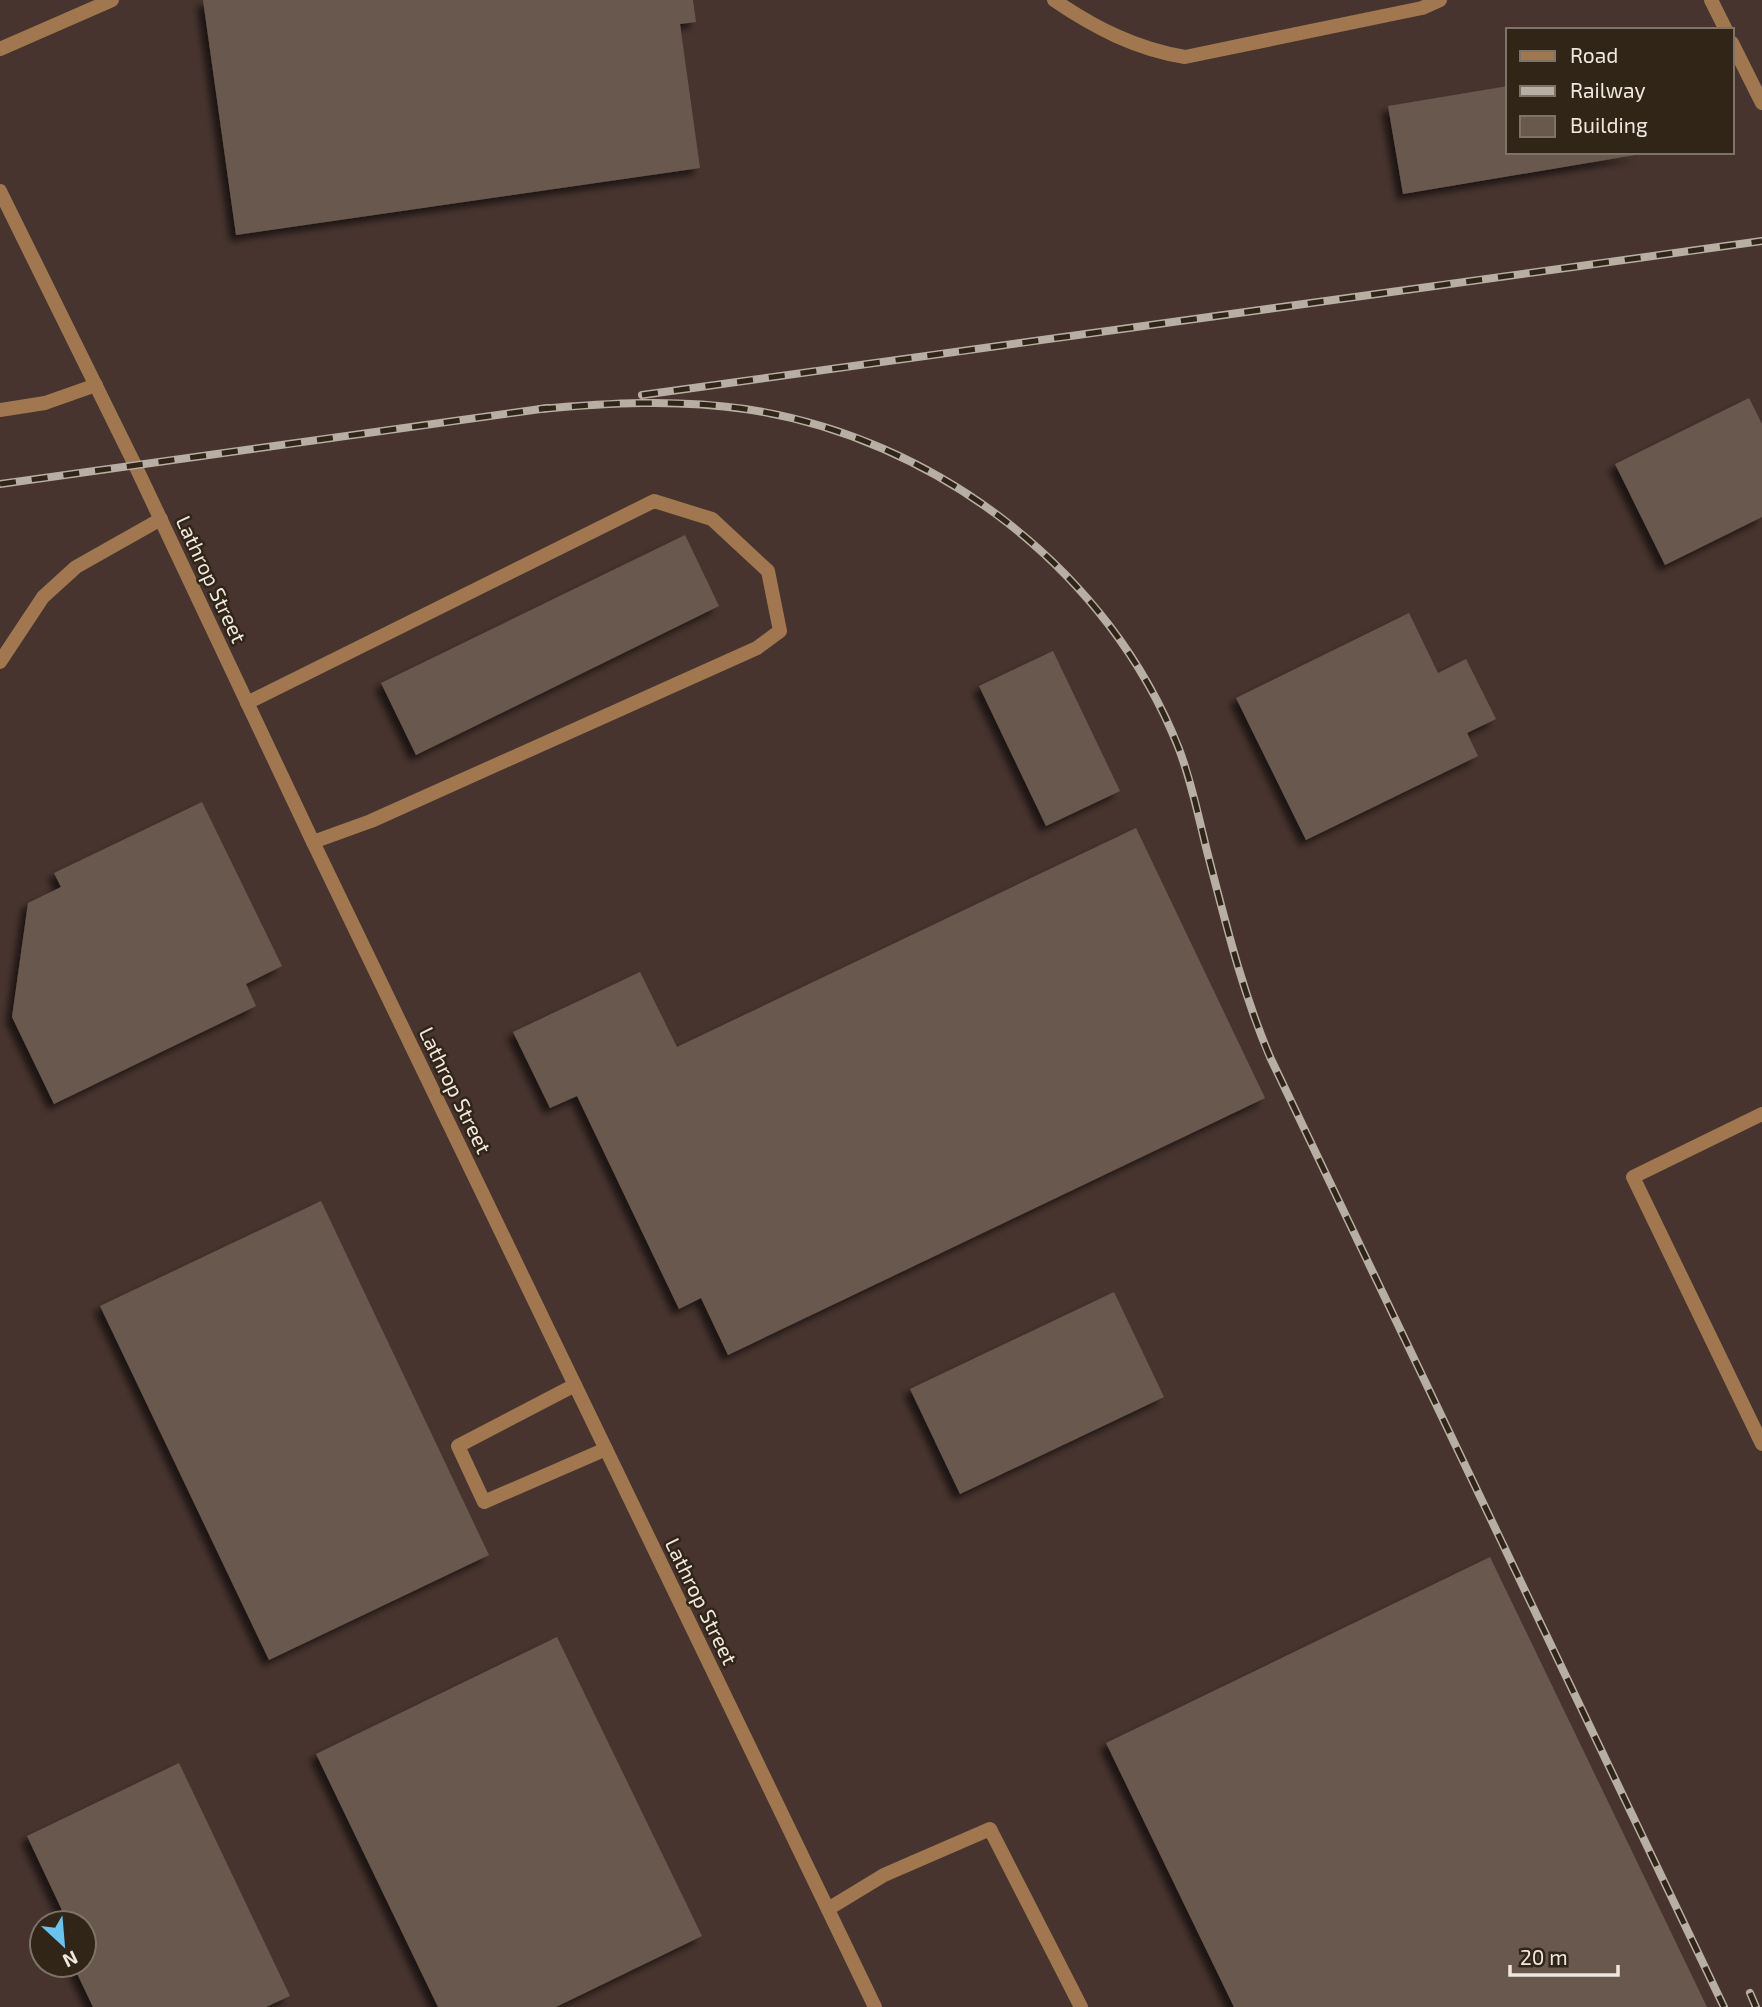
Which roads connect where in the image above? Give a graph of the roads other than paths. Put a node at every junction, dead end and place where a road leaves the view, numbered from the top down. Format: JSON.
{"nodes":[{"id":1,"x":112,"y":0,"type":"edge"},
{"id":2,"x":1054,"y":0,"type":"edge"},
{"id":3,"x":1440,"y":0,"type":"edge"},
{"id":4,"x":1711,"y":0,"type":"edge"},
{"id":5,"x":1725,"y":28,"type":"edge"},
{"id":6,"x":1734,"y":47,"type":"edge"},
{"id":7,"x":0,"y":49,"type":"edge"},
{"id":8,"x":1762,"y":103,"type":"edge"},
{"id":9,"x":0,"y":191,"type":"edge"},
{"id":10,"x":96,"y":386,"type":"junction"},
{"id":11,"x":0,"y":410,"type":"edge"},
{"id":12,"x":161,"y":519,"type":"junction"},
{"id":13,"x":0,"y":662,"type":"edge"},
{"id":14,"x":247,"y":703,"type":"junction"},
{"id":15,"x":313,"y":842,"type":"junction"},
{"id":16,"x":1762,"y":1114,"type":"edge"},
{"id":17,"x":575,"y":1385,"type":"junction"},
{"id":18,"x":1762,"y":1444,"type":"edge"},
{"id":19,"x":606,"y":1450,"type":"junction"},
{"id":20,"x":828,"y":1909,"type":"junction"},
{"id":21,"x":875,"y":2007,"type":"edge"},
{"id":22,"x":1081,"y":2007,"type":"edge"}],
"edges":[{"from":1,"to":7,"type":"street"},
{"from":2,"to":3,"type":"street"},
{"from":4,"to":5,"type":"street"},
{"from":6,"to":8,"type":"street"},
{"from":9,"to":10,"type":"street","name":"Lathrop Street"},
{"from":10,"to":11,"type":"street"},
{"from":10,"to":12,"type":"street","name":"Lathrop Street"},
{"from":12,"to":13,"type":"street"},
{"from":12,"to":14,"type":"street","name":"Lathrop Street"},
{"from":14,"to":15,"type":"street","name":"Lathrop Street"},
{"from":14,"to":15,"type":"street"},
{"from":15,"to":17,"type":"street","name":"Lathrop Street"},
{"from":16,"to":18,"type":"street"},
{"from":17,"to":19,"type":"street","name":"Lathrop Street"},
{"from":17,"to":19,"type":"street"},
{"from":19,"to":20,"type":"street","name":"Lathrop Street"},
{"from":20,"to":21,"type":"street","name":"Lathrop Street"},
{"from":20,"to":22,"type":"street"}]}
